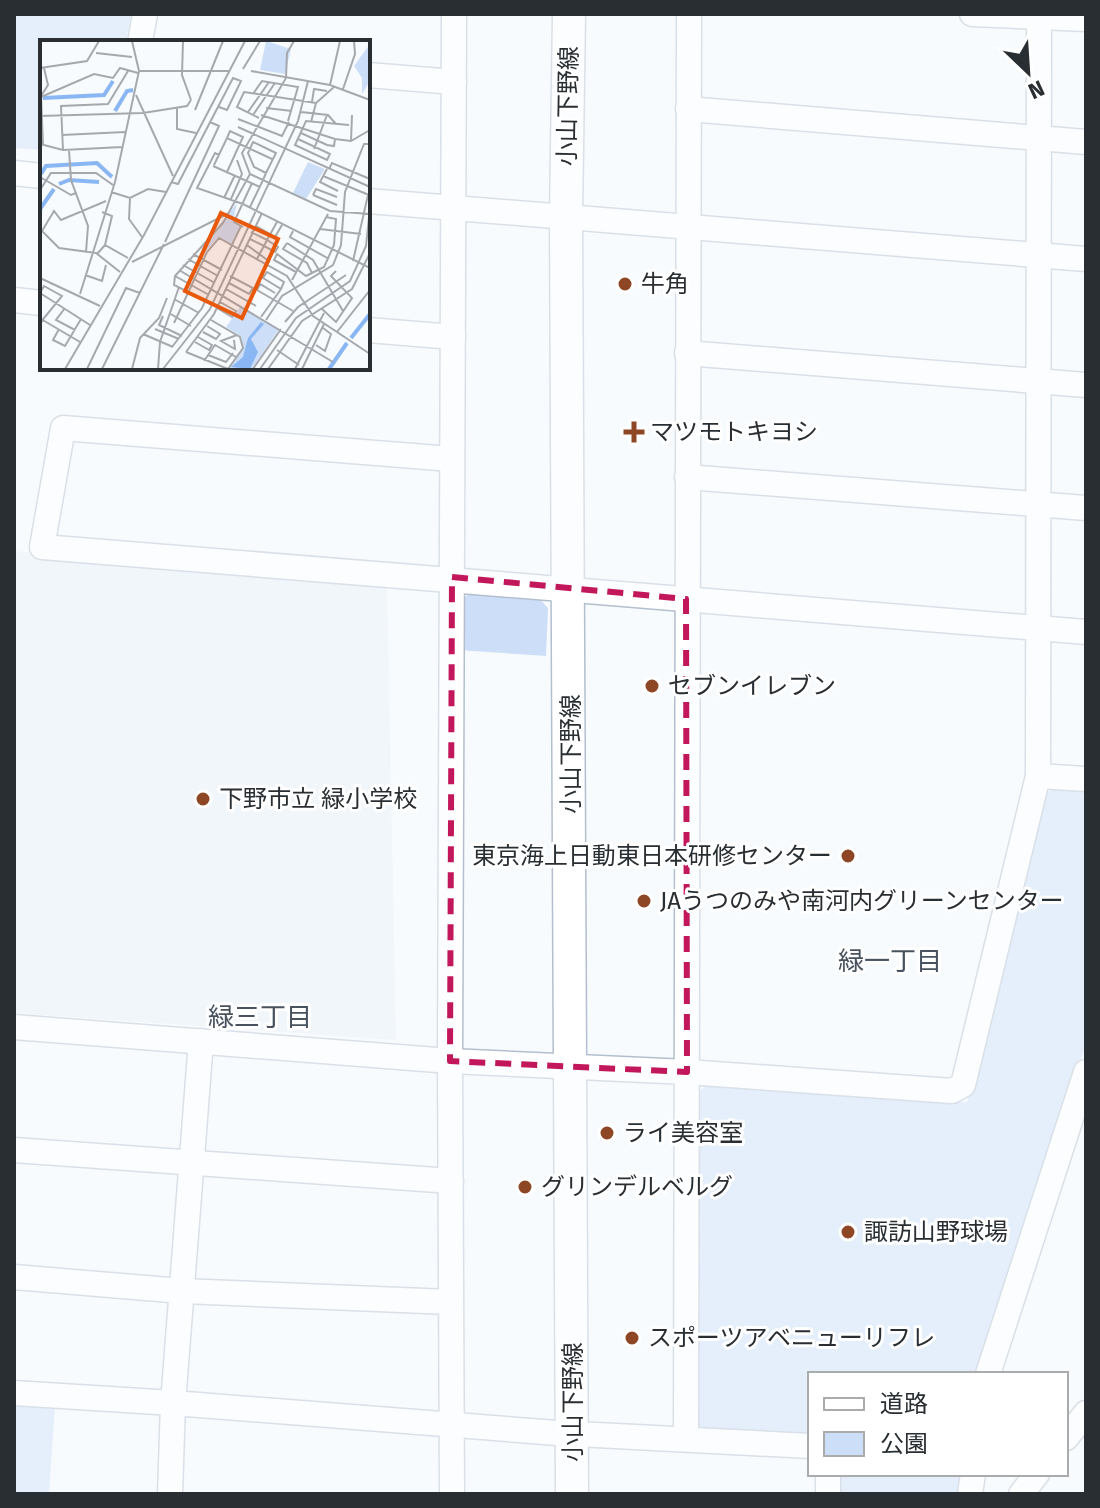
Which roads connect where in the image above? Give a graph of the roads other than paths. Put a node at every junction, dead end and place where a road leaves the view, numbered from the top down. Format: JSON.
{"nodes":[{"id":1,"x":145,"y":14,"type":"edge"},
{"id":2,"x":454,"y":14,"type":"edge"},
{"id":3,"x":569,"y":14,"type":"edge"},
{"id":4,"x":689,"y":14,"type":"edge"},
{"id":5,"x":972,"y":14,"type":"edge"},
{"id":6,"x":1039,"y":17,"type":"edge"},
{"id":7,"x":1086,"y":19,"type":"edge"},
{"id":8,"x":140,"y":40,"type":"edge"},
{"id":9,"x":370,"y":75,"type":"edge"},
{"id":10,"x":454,"y":82,"type":"junction"},
{"id":11,"x":688,"y":109,"type":"junction"},
{"id":12,"x":1038,"y":138,"type":"junction"},
{"id":13,"x":1086,"y":142,"type":"edge"},
{"id":14,"x":14,"y":173,"type":"edge"},
{"id":15,"x":40,"y":176,"type":"edge"},
{"id":16,"x":370,"y":201,"type":"edge"},
{"id":17,"x":452,"y":207,"type":"junction"},
{"id":18,"x":566,"y":216,"type":"junction"},
{"id":19,"x":688,"y":226,"type":"junction"},
{"id":20,"x":1039,"y":255,"type":"junction"},
{"id":21,"x":1086,"y":259,"type":"edge"},
{"id":22,"x":14,"y":300,"type":"edge"},
{"id":23,"x":40,"y":303,"type":"edge"},
{"id":24,"x":370,"y":330,"type":"edge"},
{"id":25,"x":453,"y":337,"type":"junction"},
{"id":26,"x":687,"y":353,"type":"junction"},
{"id":27,"x":1039,"y":381,"type":"junction"},
{"id":28,"x":1086,"y":385,"type":"edge"},
{"id":29,"x":451,"y":459,"type":"junction"},
{"id":30,"x":687,"y":477,"type":"junction"},
{"id":31,"x":1036,"y":503,"type":"junction"},
{"id":32,"x":1086,"y":508,"type":"edge"},
{"id":33,"x":452,"y":577,"type":"junction"},
{"id":34,"x":570,"y":592,"type":"junction"},
{"id":35,"x":686,"y":599,"type":"junction"},
{"id":36,"x":1037,"y":628,"type":"junction"},
{"id":37,"x":1086,"y":632,"type":"edge"},
{"id":38,"x":1038,"y":776,"type":"junction"},
{"id":39,"x":1086,"y":779,"type":"edge"},
{"id":40,"x":14,"y":1027,"type":"edge"},
{"id":41,"x":201,"y":1041,"type":"junction"},
{"id":42,"x":450,"y":1061,"type":"junction"},
{"id":43,"x":572,"y":1068,"type":"junction"},
{"id":44,"x":687,"y":1072,"type":"junction"},
{"id":45,"x":1086,"y":1072,"type":"edge"},
{"id":46,"x":14,"y":1150,"type":"edge"},
{"id":47,"x":192,"y":1163,"type":"junction"},
{"id":48,"x":451,"y":1181,"type":"junction"},
{"id":49,"x":14,"y":1277,"type":"edge"},
{"id":50,"x":182,"y":1291,"type":"junction"},
{"id":51,"x":450,"y":1302,"type":"junction"},
{"id":52,"x":989,"y":1372,"type":"edge"},
{"id":53,"x":14,"y":1393,"type":"edge"},
{"id":54,"x":173,"y":1403,"type":"junction"},
{"id":55,"x":1086,"y":1413,"type":"edge"},
{"id":56,"x":452,"y":1426,"type":"junction"},
{"id":57,"x":573,"y":1434,"type":"junction"},
{"id":58,"x":1068,"y":1436,"type":"edge"},
{"id":59,"x":686,"y":1439,"type":"junction"},
{"id":60,"x":808,"y":1446,"type":"edge"},
{"id":61,"x":1035,"y":1476,"type":"edge"},
{"id":62,"x":170,"y":1494,"type":"edge"},
{"id":63,"x":452,"y":1494,"type":"edge"},
{"id":64,"x":572,"y":1494,"type":"edge"},
{"id":65,"x":1021,"y":1494,"type":"edge"}],
"edges":[{"from":1,"to":8,"type":"street"},
{"from":2,"to":10,"type":"street"},
{"from":3,"to":18,"type":"main road","name":"小山下野線"},
{"from":4,"to":11,"type":"street"},
{"from":5,"to":6,"type":"street"},
{"from":6,"to":7,"type":"street"},
{"from":6,"to":12,"type":"street"},
{"from":9,"to":10,"type":"street"},
{"from":10,"to":17,"type":"street"},
{"from":11,"to":12,"type":"street"},
{"from":11,"to":19,"type":"street"},
{"from":12,"to":13,"type":"street"},
{"from":12,"to":20,"type":"street"},
{"from":14,"to":15,"type":"street"},
{"from":16,"to":17,"type":"street"},
{"from":17,"to":18,"type":"street"},
{"from":17,"to":25,"type":"street"},
{"from":18,"to":19,"type":"street"},
{"from":18,"to":34,"type":"main road","name":"小山下野線"},
{"from":19,"to":20,"type":"street"},
{"from":19,"to":26,"type":"street"},
{"from":20,"to":21,"type":"street"},
{"from":20,"to":27,"type":"street"},
{"from":22,"to":23,"type":"street"},
{"from":24,"to":25,"type":"street"},
{"from":25,"to":29,"type":"street"},
{"from":26,"to":27,"type":"street"},
{"from":26,"to":30,"type":"street"},
{"from":27,"to":28,"type":"street"},
{"from":27,"to":31,"type":"street"},
{"from":29,"to":33,"type":"street"},
{"from":29,"to":33,"type":"street"},
{"from":30,"to":31,"type":"street"},
{"from":30,"to":35,"type":"street"},
{"from":31,"to":32,"type":"street"},
{"from":31,"to":36,"type":"street"},
{"from":33,"to":34,"type":"street"},
{"from":33,"to":42,"type":"street"},
{"from":34,"to":35,"type":"street"},
{"from":34,"to":43,"type":"main road","name":"小山下野線"},
{"from":35,"to":36,"type":"street"},
{"from":35,"to":44,"type":"street"},
{"from":36,"to":37,"type":"street"},
{"from":36,"to":38,"type":"street"},
{"from":38,"to":39,"type":"street"},
{"from":38,"to":44,"type":"street"},
{"from":40,"to":41,"type":"street"},
{"from":41,"to":42,"type":"street"},
{"from":41,"to":47,"type":"street"},
{"from":42,"to":43,"type":"street"},
{"from":42,"to":48,"type":"street"},
{"from":43,"to":44,"type":"street"},
{"from":43,"to":57,"type":"main road","name":"小山下野線"},
{"from":44,"to":59,"type":"street"},
{"from":45,"to":52,"type":"street"},
{"from":46,"to":47,"type":"street"},
{"from":47,"to":48,"type":"street"},
{"from":47,"to":50,"type":"street"},
{"from":48,"to":51,"type":"street"},
{"from":49,"to":50,"type":"street"},
{"from":50,"to":51,"type":"street"},
{"from":50,"to":54,"type":"street"},
{"from":51,"to":56,"type":"street"},
{"from":53,"to":54,"type":"street"},
{"from":54,"to":56,"type":"street"},
{"from":54,"to":62,"type":"street"},
{"from":55,"to":58,"type":"street"},
{"from":56,"to":57,"type":"street"},
{"from":56,"to":63,"type":"street"},
{"from":57,"to":59,"type":"street"},
{"from":57,"to":64,"type":"main road","name":"小山下野線"},
{"from":59,"to":60,"type":"street"},
{"from":61,"to":65,"type":"street"}]}
